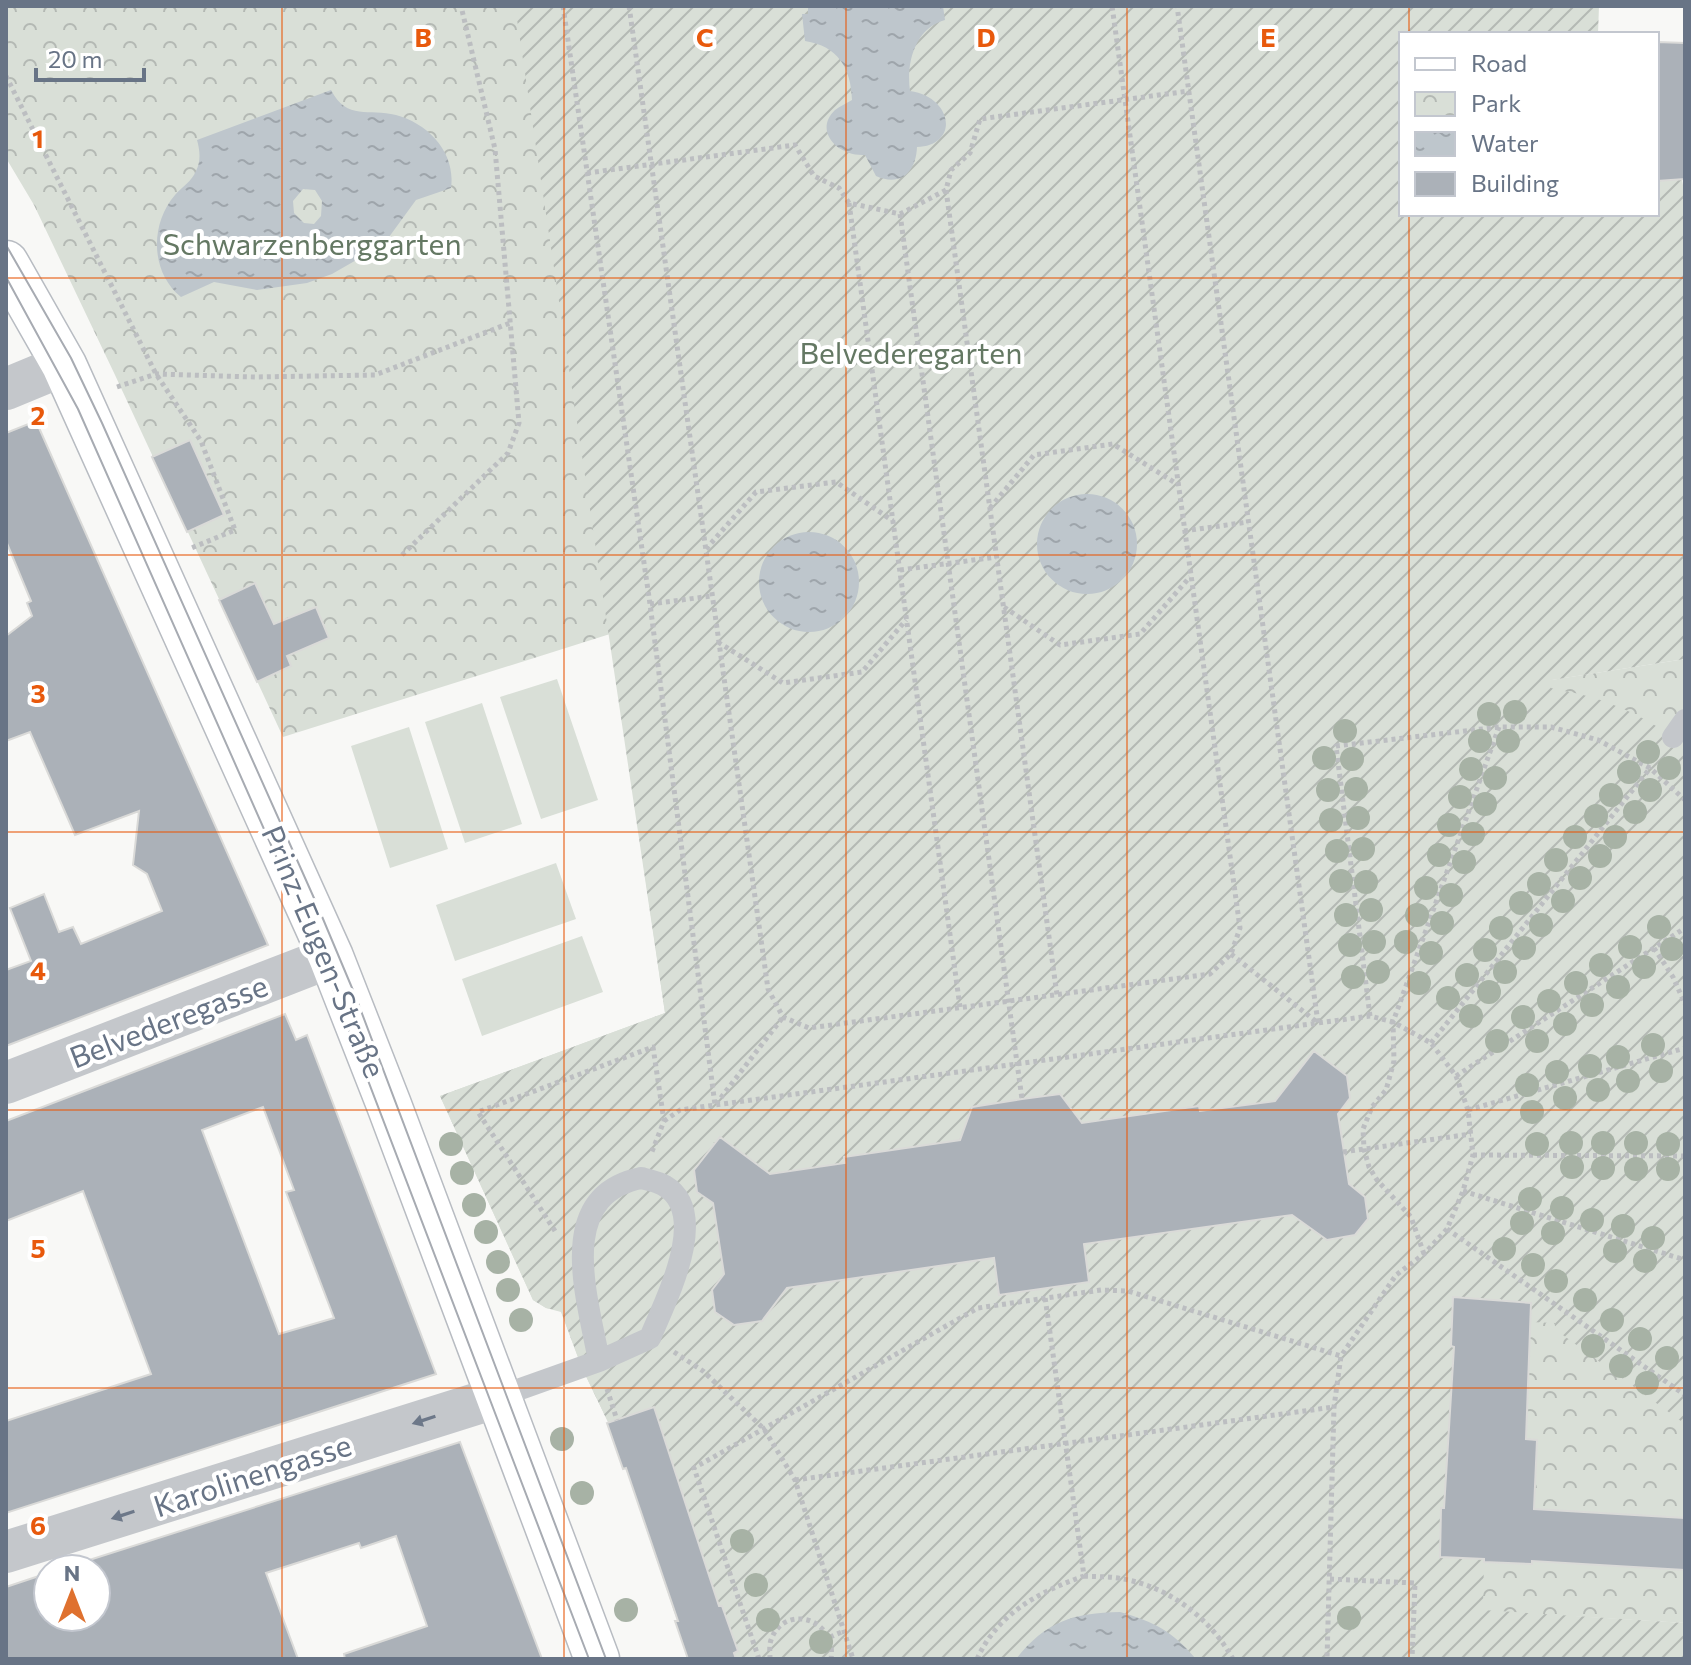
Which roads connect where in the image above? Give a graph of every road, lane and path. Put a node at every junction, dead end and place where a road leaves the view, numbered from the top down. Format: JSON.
{"nodes":[{"id":1,"x":461,"y":6,"type":"edge"},
{"id":2,"x":563,"y":6,"type":"edge"},
{"id":3,"x":629,"y":6,"type":"edge"},
{"id":4,"x":1112,"y":6,"type":"edge"},
{"id":5,"x":1177,"y":6,"type":"edge"},
{"id":6,"x":6,"y":76,"type":"edge"},
{"id":7,"x":1189,"y":91,"type":"junction"},
{"id":8,"x":1125,"y":99,"type":"junction"},
{"id":9,"x":651,"y":164,"type":"junction"},
{"id":10,"x":587,"y":173,"type":"junction"},
{"id":11,"x":946,"y":190,"type":"junction"},
{"id":12,"x":849,"y":203,"type":"junction"},
{"id":13,"x":900,"y":214,"type":"junction"},
{"id":14,"x":6,"y":263,"type":"edge"},
{"id":15,"x":510,"y":323,"type":"junction"},
{"id":16,"x":64,"y":365,"type":"junction"},
{"id":17,"x":156,"y":374,"type":"junction"},
{"id":18,"x":113,"y":388,"type":"dead end"},
{"id":19,"x":6,"y":389,"type":"edge"},
{"id":20,"x":1178,"y":485,"type":"junction"},
{"id":21,"x":990,"y":508,"type":"junction"},
{"id":22,"x":893,"y":521,"type":"junction"},
{"id":23,"x":1248,"y":522,"type":"junction"},
{"id":24,"x":1184,"y":531,"type":"junction"},
{"id":25,"x":188,"y":550,"type":"dead end"},
{"id":26,"x":705,"y":550,"type":"junction"},
{"id":27,"x":402,"y":555,"type":"dead end"},
{"id":28,"x":996,"y":557,"type":"junction"},
{"id":29,"x":948,"y":564,"type":"junction"},
{"id":30,"x":900,"y":570,"type":"junction"},
{"id":31,"x":1190,"y":577,"type":"junction"},
{"id":32,"x":712,"y":596,"type":"junction"},
{"id":33,"x":650,"y":604,"type":"junction"},
{"id":34,"x":1003,"y":606,"type":"junction"},
{"id":35,"x":907,"y":620,"type":"junction"},
{"id":36,"x":718,"y":642,"type":"junction"},
{"id":37,"x":1499,"y":727,"type":"junction"},
{"id":38,"x":1679,"y":728,"type":"edge"},
{"id":39,"x":1650,"y":768,"type":"junction"},
{"id":40,"x":1685,"y":800,"type":"edge"},
{"id":41,"x":1685,"y":928,"type":"edge"},
{"id":42,"x":1654,"y":948,"type":"junction"},
{"id":43,"x":1231,"y":954,"type":"junction"},
{"id":44,"x":331,"y":957,"type":"junction"},
{"id":45,"x":1057,"y":995,"type":"junction"},
{"id":46,"x":1009,"y":1001,"type":"junction"},
{"id":47,"x":1685,"y":1004,"type":"edge"},
{"id":48,"x":960,"y":1007,"type":"junction"},
{"id":49,"x":1370,"y":1016,"type":"junction"},
{"id":50,"x":783,"y":1017,"type":"junction"},
{"id":51,"x":1393,"y":1022,"type":"junction"},
{"id":52,"x":1318,"y":1023,"type":"junction"},
{"id":53,"x":1431,"y":1043,"type":"junction"},
{"id":54,"x":1685,"y":1048,"type":"edge"},
{"id":55,"x":1017,"y":1064,"type":"junction"},
{"id":56,"x":1456,"y":1076,"type":"junction"},
{"id":57,"x":6,"y":1083,"type":"edge"},
{"id":58,"x":1022,"y":1099,"type":"dead end"},
{"id":59,"x":715,"y":1105,"type":"junction"},
{"id":60,"x":1468,"y":1110,"type":"junction"},
{"id":61,"x":1471,"y":1134,"type":"junction"},
{"id":62,"x":1364,"y":1149,"type":"junction"},
{"id":63,"x":1343,"y":1152,"type":"dead end"},
{"id":64,"x":1473,"y":1155,"type":"junction"},
{"id":65,"x":1685,"y":1156,"type":"edge"},
{"id":66,"x":1463,"y":1191,"type":"junction"},
{"id":67,"x":1447,"y":1229,"type":"junction"},
{"id":68,"x":1424,"y":1254,"type":"junction"},
{"id":69,"x":1685,"y":1260,"type":"edge"},
{"id":70,"x":584,"y":1275,"type":"junction"},
{"id":71,"x":1045,"y":1297,"type":"junction"},
{"id":72,"x":1341,"y":1356,"type":"junction"},
{"id":73,"x":599,"y":1361,"type":"junction"},
{"id":74,"x":695,"y":1365,"type":"dead end"},
{"id":75,"x":1685,"y":1395,"type":"edge"},
{"id":76,"x":498,"y":1397,"type":"junction"},
{"id":77,"x":1334,"y":1407,"type":"junction"},
{"id":78,"x":764,"y":1429,"type":"junction"},
{"id":79,"x":1066,"y":1441,"type":"junction"},
{"id":80,"x":795,"y":1480,"type":"junction"},
{"id":81,"x":6,"y":1552,"type":"edge"},
{"id":82,"x":1084,"y":1576,"type":"junction"},
{"id":83,"x":1330,"y":1579,"type":"junction"},
{"id":84,"x":844,"y":1631,"type":"junction"},
{"id":85,"x":830,"y":1637,"type":"junction"},
{"id":86,"x":597,"y":1659,"type":"edge"},
{"id":87,"x":759,"y":1659,"type":"edge"},
{"id":88,"x":770,"y":1659,"type":"edge"},
{"id":89,"x":831,"y":1659,"type":"edge"},
{"id":90,"x":853,"y":1659,"type":"edge"},
{"id":91,"x":977,"y":1659,"type":"edge"},
{"id":92,"x":1233,"y":1659,"type":"edge"},
{"id":93,"x":1327,"y":1659,"type":"edge"},
{"id":94,"x":1412,"y":1659,"type":"edge"}],
"edges":[{"from":1,"to":15,"type":"path"},
{"from":2,"to":10,"type":"path"},
{"from":3,"to":9,"type":"path"},
{"from":4,"to":8,"type":"path"},
{"from":5,"to":7,"type":"path"},
{"from":6,"to":17,"type":"path"},
{"from":7,"to":8,"type":"path"},
{"from":7,"to":23,"type":"path"},
{"from":8,"to":11,"type":"path"},
{"from":8,"to":20,"type":"path"},
{"from":9,"to":10,"type":"path"},
{"from":9,"to":12,"type":"path"},
{"from":9,"to":26,"type":"path"},
{"from":10,"to":33,"type":"path"},
{"from":11,"to":13,"type":"path"},
{"from":11,"to":21,"type":"path"},
{"from":12,"to":13,"type":"path"},
{"from":12,"to":22,"type":"path"},
{"from":13,"to":29,"type":"path"},
{"from":14,"to":16,"type":"street","name":"Prinz-Eugen-Straße"},
{"from":15,"to":17,"type":"path"},
{"from":15,"to":27,"type":"path"},
{"from":16,"to":19,"type":"street"},
{"from":16,"to":44,"type":"street","name":"Prinz-Eugen-Straße"},
{"from":17,"to":18,"type":"path"},
{"from":17,"to":25,"type":"path"},
{"from":20,"to":21,"type":"path"},
{"from":20,"to":24,"type":"path"},
{"from":21,"to":28,"type":"path"},
{"from":22,"to":26,"type":"path"},
{"from":22,"to":30,"type":"path"},
{"from":23,"to":24,"type":"path"},
{"from":23,"to":52,"type":"path"},
{"from":24,"to":31,"type":"path"},
{"from":26,"to":32,"type":"path"},
{"from":28,"to":29,"type":"path"},
{"from":28,"to":34,"type":"path"},
{"from":29,"to":30,"type":"path"},
{"from":29,"to":46,"type":"path"},
{"from":30,"to":35,"type":"path"},
{"from":31,"to":34,"type":"path"},
{"from":31,"to":43,"type":"path"},
{"from":32,"to":33,"type":"path"},
{"from":32,"to":36,"type":"path"},
{"from":33,"to":59,"type":"path"},
{"from":34,"to":45,"type":"path"},
{"from":35,"to":36,"type":"path"},
{"from":35,"to":48,"type":"path"},
{"from":36,"to":50,"type":"path"},
{"from":37,"to":39,"type":"path"},
{"from":37,"to":49,"type":"path"},
{"from":37,"to":51,"type":"path"},
{"from":38,"to":39,"type":"path"},
{"from":39,"to":40,"type":"path"},
{"from":39,"to":53,"type":"path"},
{"from":41,"to":42,"type":"path"},
{"from":42,"to":47,"type":"path"},
{"from":42,"to":56,"type":"path"},
{"from":43,"to":45,"type":"path"},
{"from":43,"to":52,"type":"path"},
{"from":44,"to":57,"type":"street","name":"Belvederegasse"},
{"from":44,"to":76,"type":"street","name":"Prinz-Eugen-Straße"},
{"from":45,"to":46,"type":"path"},
{"from":46,"to":48,"type":"path"},
{"from":46,"to":55,"type":"path"},
{"from":48,"to":50,"type":"path"},
{"from":49,"to":51,"type":"path"},
{"from":49,"to":52,"type":"path"},
{"from":50,"to":59,"type":"path"},
{"from":51,"to":53,"type":"path"},
{"from":51,"to":62,"type":"path"},
{"from":52,"to":55,"type":"path"},
{"from":53,"to":56,"type":"path"},
{"from":54,"to":60,"type":"path"},
{"from":55,"to":58,"type":"path"},
{"from":55,"to":59,"type":"path"},
{"from":56,"to":60,"type":"path"},
{"from":59,"to":70,"type":"path"},
{"from":60,"to":61,"type":"path"},
{"from":61,"to":62,"type":"path"},
{"from":61,"to":64,"type":"path"},
{"from":62,"to":63,"type":"path"},
{"from":62,"to":68,"type":"path"},
{"from":64,"to":65,"type":"path"},
{"from":64,"to":66,"type":"path"},
{"from":66,"to":67,"type":"path"},
{"from":66,"to":69,"type":"path"},
{"from":67,"to":68,"type":"path"},
{"from":67,"to":75,"type":"path"},
{"from":68,"to":72,"type":"path"},
{"from":70,"to":73,"type":"lane"},
{"from":70,"to":73,"type":"lane"},
{"from":71,"to":72,"type":"path"},
{"from":71,"to":78,"type":"path"},
{"from":71,"to":79,"type":"path"},
{"from":72,"to":77,"type":"path"},
{"from":73,"to":76,"type":"lane"},
{"from":74,"to":78,"type":"path"},
{"from":76,"to":81,"type":"street","name":"Karolinengasse","one_way":true},
{"from":76,"to":86,"type":"street","name":"Prinz-Eugen-Straße"},
{"from":77,"to":79,"type":"path"},
{"from":77,"to":83,"type":"path"},
{"from":78,"to":80,"type":"path"},
{"from":78,"to":87,"type":"path"},
{"from":79,"to":80,"type":"path"},
{"from":79,"to":82,"type":"path"},
{"from":80,"to":84,"type":"path"},
{"from":82,"to":91,"type":"path"},
{"from":82,"to":92,"type":"path"},
{"from":83,"to":93,"type":"path"},
{"from":83,"to":94,"type":"path"},
{"from":84,"to":85,"type":"path"},
{"from":84,"to":90,"type":"path"},
{"from":85,"to":88,"type":"path"},
{"from":85,"to":89,"type":"path"}]}
